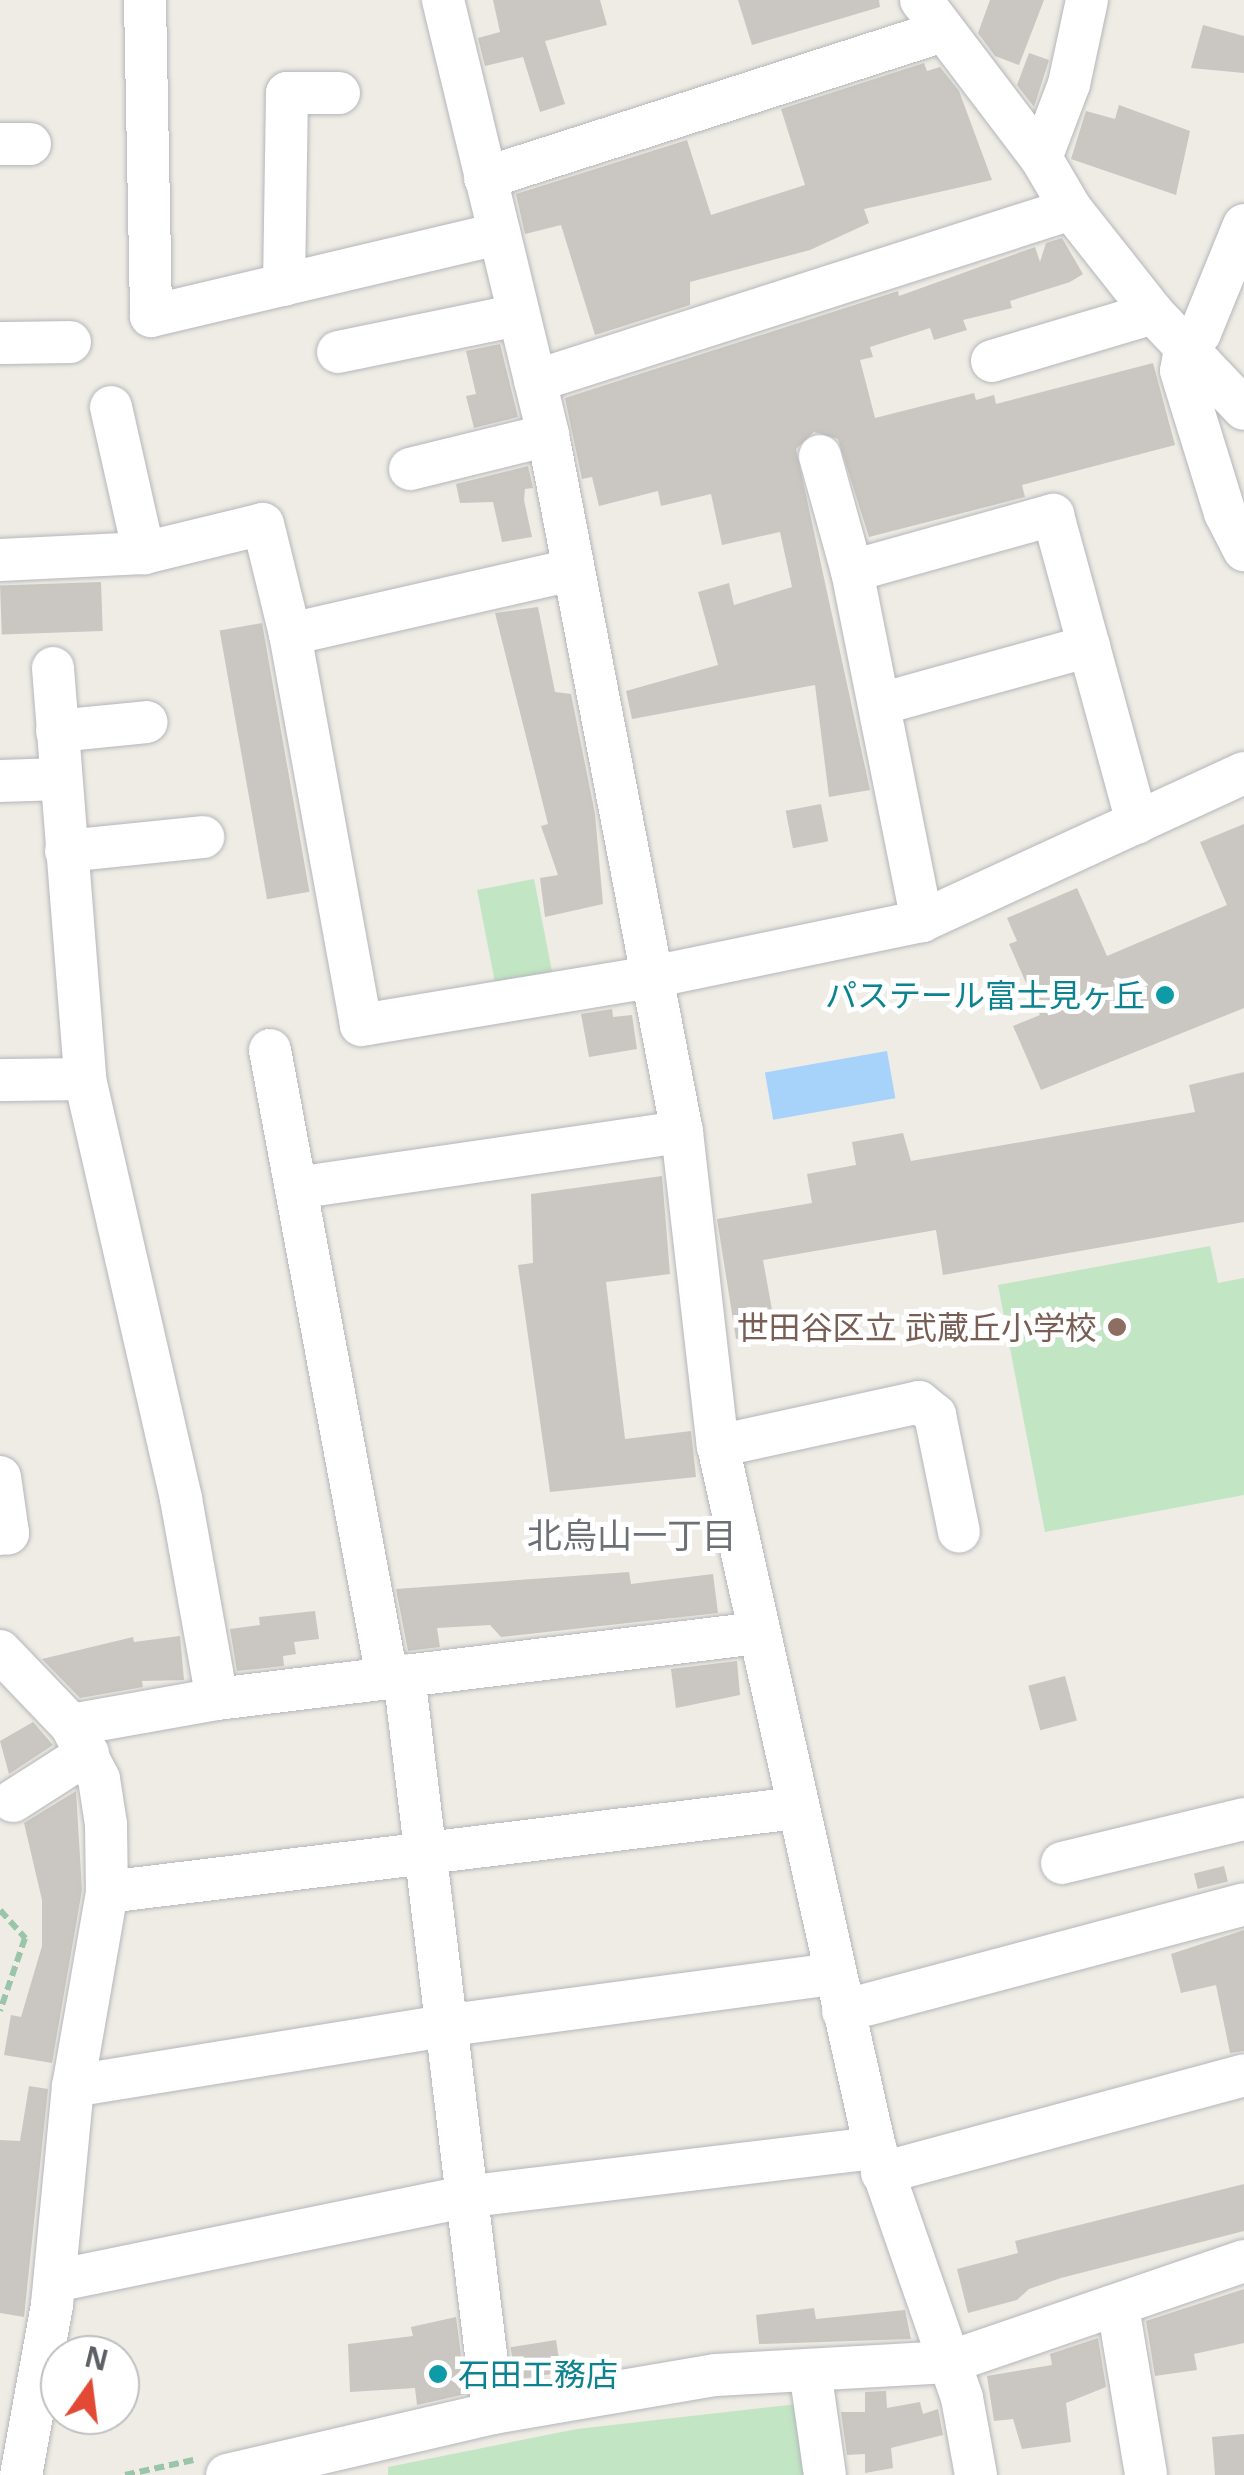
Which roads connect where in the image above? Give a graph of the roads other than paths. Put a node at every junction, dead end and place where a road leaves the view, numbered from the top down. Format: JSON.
{"nodes":[{"id":1,"x":145,"y":0,"type":"edge"},
{"id":2,"x":443,"y":0,"type":"edge"},
{"id":3,"x":1087,"y":0,"type":"edge"},
{"id":4,"x":932,"y":16,"type":"edge"},
{"id":5,"x":339,"y":93,"type":"dead end"},
{"id":6,"x":1041,"y":158,"type":"junction"},
{"id":7,"x":485,"y":178,"type":"junction"},
{"id":8,"x":1071,"y":210,"type":"junction"},
{"id":9,"x":1244,"y":225,"type":"edge"},
{"id":10,"x":498,"y":234,"type":"junction"},
{"id":11,"x":284,"y":284,"type":"junction"},
{"id":12,"x":1154,"y":313,"type":"junction"},
{"id":13,"x":518,"y":315,"type":"junction"},
{"id":14,"x":70,"y":342,"type":"dead end"},
{"id":15,"x":0,"y":343,"type":"edge"},
{"id":16,"x":1185,"y":349,"type":"junction"},
{"id":17,"x":338,"y":352,"type":"dead end"},
{"id":18,"x":992,"y":361,"type":"dead end"},
{"id":19,"x":535,"y":381,"type":"junction"},
{"id":20,"x":111,"y":407,"type":"dead end"},
{"id":21,"x":1244,"y":410,"type":"edge"},
{"id":22,"x":548,"y":435,"type":"junction"},
{"id":23,"x":820,"y":456,"type":"dead end"},
{"id":24,"x":410,"y":469,"type":"dead end"},
{"id":25,"x":1244,"y":550,"type":"edge"},
{"id":26,"x":144,"y":553,"type":"junction"},
{"id":27,"x":0,"y":560,"type":"edge"},
{"id":28,"x":571,"y":570,"type":"junction"},
{"id":29,"x":852,"y":571,"type":"junction"},
{"id":30,"x":290,"y":634,"type":"junction"},
{"id":31,"x":1089,"y":646,"type":"junction"},
{"id":32,"x":53,"y":668,"type":"dead end"},
{"id":33,"x":880,"y":704,"type":"junction"},
{"id":34,"x":147,"y":722,"type":"dead end"},
{"id":35,"x":57,"y":730,"type":"junction"},
{"id":36,"x":1244,"y":773,"type":"edge"},
{"id":37,"x":61,"y":779,"type":"junction"},
{"id":38,"x":0,"y":781,"type":"edge"},
{"id":39,"x":1137,"y":824,"type":"junction"},
{"id":40,"x":203,"y":837,"type":"dead end"},
{"id":41,"x":66,"y":851,"type":"junction"},
{"id":42,"x":922,"y":921,"type":"junction"},
{"id":43,"x":652,"y":978,"type":"junction"},
{"id":44,"x":270,"y":1050,"type":"dead end"},
{"id":45,"x":85,"y":1078,"type":"junction"},
{"id":46,"x":0,"y":1080,"type":"edge"},
{"id":47,"x":682,"y":1132,"type":"junction"},
{"id":48,"x":296,"y":1188,"type":"junction"},
{"id":49,"x":718,"y":1446,"type":"junction"},
{"id":50,"x":0,"y":1478,"type":"edge"},
{"id":51,"x":959,"y":1532,"type":"dead end"},
{"id":52,"x":0,"y":1534,"type":"edge"},
{"id":53,"x":758,"y":1633,"type":"junction"},
{"id":54,"x":0,"y":1651,"type":"edge"},
{"id":55,"x":396,"y":1676,"type":"junction"},
{"id":56,"x":218,"y":1699,"type":"junction"},
{"id":57,"x":80,"y":1739,"type":"junction"},
{"id":58,"x":14,"y":1800,"type":"dead end"},
{"id":59,"x":796,"y":1808,"type":"junction"},
{"id":60,"x":1241,"y":1833,"type":"edge"},
{"id":61,"x":423,"y":1852,"type":"junction"},
{"id":62,"x":1062,"y":1863,"type":"dead end"},
{"id":63,"x":107,"y":1892,"type":"junction"},
{"id":64,"x":1244,"y":1904,"type":"edge"},
{"id":65,"x":838,"y":1992,"type":"junction"},
{"id":66,"x":443,"y":2026,"type":"junction"},
{"id":67,"x":1244,"y":2075,"type":"edge"},
{"id":68,"x":73,"y":2086,"type":"junction"},
{"id":69,"x":879,"y":2160,"type":"junction"},
{"id":70,"x":463,"y":2197,"type":"junction"},
{"id":71,"x":1244,"y":2261,"type":"edge"},
{"id":72,"x":56,"y":2281,"type":"junction"},
{"id":73,"x":1118,"y":2307,"type":"junction"},
{"id":74,"x":949,"y":2362,"type":"junction"},
{"id":75,"x":810,"y":2370,"type":"junction"},
{"id":76,"x":493,"y":2413,"type":"junction"},
{"id":77,"x":369,"y":2458,"type":"edge"},
{"id":78,"x":248,"y":2473,"type":"edge"},
{"id":79,"x":21,"y":2475,"type":"edge"},
{"id":80,"x":825,"y":2475,"type":"edge"},
{"id":81,"x":976,"y":2475,"type":"edge"},
{"id":82,"x":1146,"y":2475,"type":"edge"}],
"edges":[{"from":1,"to":11,"type":"street"},
{"from":2,"to":7,"type":"street"},
{"from":3,"to":6,"type":"street"},
{"from":4,"to":6,"type":"street"},
{"from":4,"to":7,"type":"street"},
{"from":5,"to":11,"type":"street"},
{"from":6,"to":8,"type":"street"},
{"from":7,"to":10,"type":"street"},
{"from":8,"to":12,"type":"street"},
{"from":8,"to":19,"type":"street"},
{"from":9,"to":16,"type":"street"},
{"from":10,"to":11,"type":"street"},
{"from":10,"to":13,"type":"street"},
{"from":12,"to":16,"type":"street"},
{"from":12,"to":18,"type":"street"},
{"from":13,"to":17,"type":"street"},
{"from":13,"to":19,"type":"street"},
{"from":14,"to":15,"type":"street"},
{"from":16,"to":21,"type":"street"},
{"from":16,"to":25,"type":"street"},
{"from":19,"to":22,"type":"street"},
{"from":20,"to":26,"type":"street"},
{"from":22,"to":24,"type":"street"},
{"from":22,"to":28,"type":"street"},
{"from":23,"to":29,"type":"street"},
{"from":26,"to":27,"type":"street"},
{"from":26,"to":30,"type":"street"},
{"from":28,"to":30,"type":"street"},
{"from":28,"to":43,"type":"street"},
{"from":29,"to":31,"type":"street"},
{"from":29,"to":33,"type":"street"},
{"from":30,"to":43,"type":"street"},
{"from":31,"to":33,"type":"street"},
{"from":31,"to":39,"type":"street"},
{"from":32,"to":35,"type":"street"},
{"from":33,"to":42,"type":"street"},
{"from":34,"to":35,"type":"street"},
{"from":35,"to":37,"type":"street"},
{"from":36,"to":39,"type":"street"},
{"from":37,"to":38,"type":"street"},
{"from":37,"to":41,"type":"street"},
{"from":39,"to":42,"type":"street"},
{"from":40,"to":41,"type":"street"},
{"from":41,"to":45,"type":"street"},
{"from":42,"to":43,"type":"street"},
{"from":43,"to":47,"type":"street"},
{"from":44,"to":48,"type":"street"},
{"from":45,"to":46,"type":"street"},
{"from":45,"to":56,"type":"street"},
{"from":47,"to":48,"type":"street"},
{"from":47,"to":49,"type":"street"},
{"from":48,"to":55,"type":"street"},
{"from":49,"to":51,"type":"street"},
{"from":49,"to":53,"type":"street"},
{"from":50,"to":52,"type":"street"},
{"from":53,"to":55,"type":"street"},
{"from":53,"to":59,"type":"street"},
{"from":54,"to":57,"type":"street"},
{"from":55,"to":56,"type":"street"},
{"from":55,"to":61,"type":"street"},
{"from":56,"to":57,"type":"street"},
{"from":57,"to":58,"type":"street"},
{"from":57,"to":63,"type":"street"},
{"from":59,"to":61,"type":"street"},
{"from":59,"to":65,"type":"street"},
{"from":60,"to":62,"type":"street"},
{"from":61,"to":63,"type":"street"},
{"from":61,"to":66,"type":"street"},
{"from":63,"to":68,"type":"street"},
{"from":64,"to":65,"type":"street"},
{"from":65,"to":66,"type":"street"},
{"from":65,"to":69,"type":"street"},
{"from":66,"to":68,"type":"street"},
{"from":66,"to":70,"type":"street"},
{"from":67,"to":69,"type":"street"},
{"from":68,"to":72,"type":"street"},
{"from":69,"to":70,"type":"street"},
{"from":69,"to":74,"type":"street"},
{"from":70,"to":72,"type":"street"},
{"from":70,"to":76,"type":"street"},
{"from":71,"to":73,"type":"street"},
{"from":72,"to":79,"type":"street"},
{"from":73,"to":74,"type":"street"},
{"from":73,"to":82,"type":"street"},
{"from":74,"to":75,"type":"street"},
{"from":74,"to":81,"type":"street"},
{"from":75,"to":76,"type":"street"},
{"from":75,"to":80,"type":"street"},
{"from":76,"to":77,"type":"street"},
{"from":77,"to":78,"type":"street"}]}
